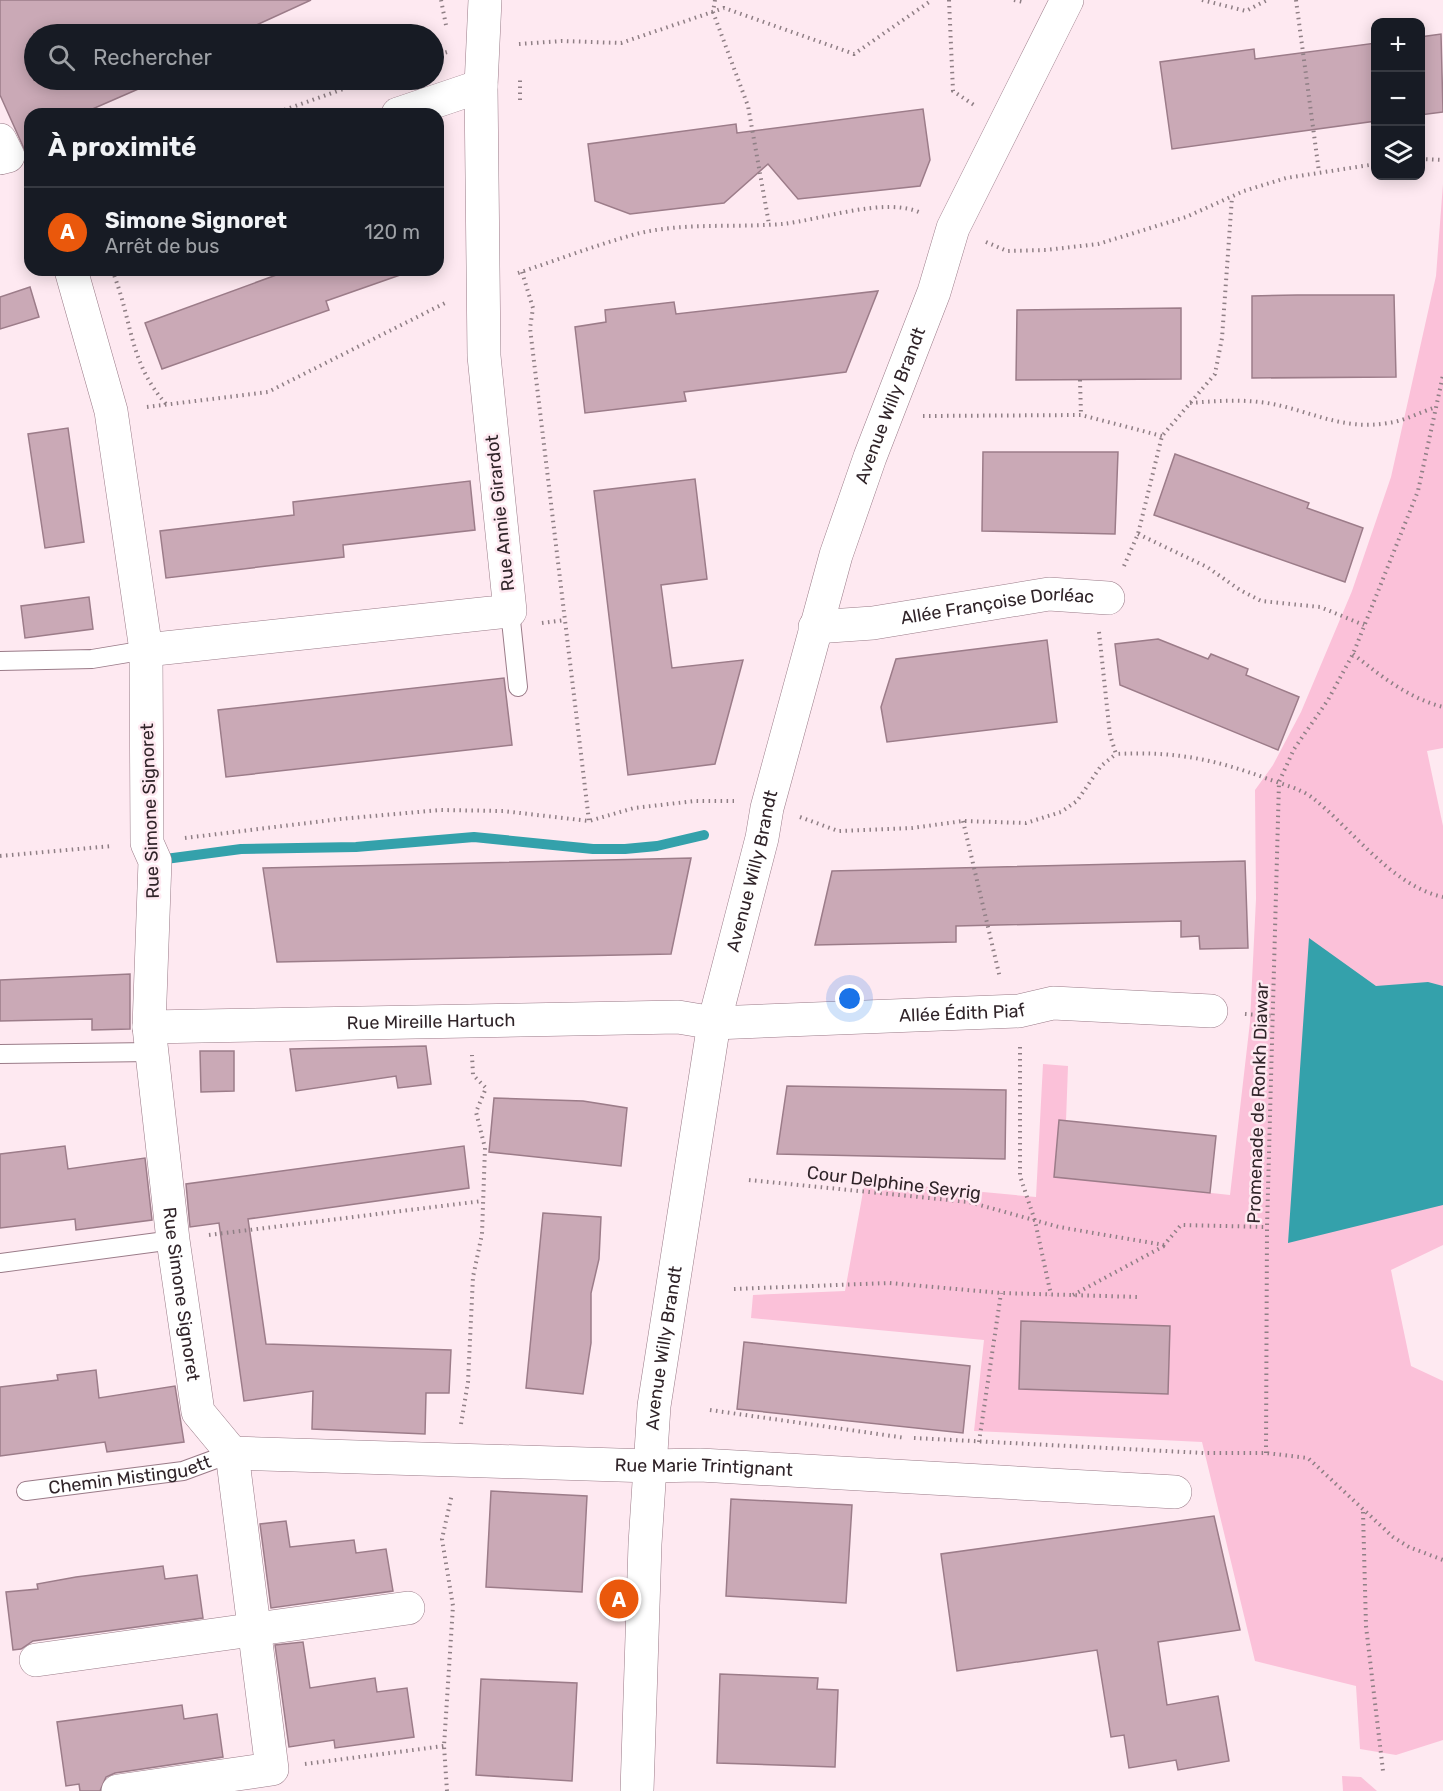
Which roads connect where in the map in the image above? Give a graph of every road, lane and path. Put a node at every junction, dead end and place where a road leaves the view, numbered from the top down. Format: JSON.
{"nodes":[{"id":1,"x":485,"y":0,"type":"edge"},
{"id":2,"x":715,"y":0,"type":"edge"},
{"id":3,"x":932,"y":0,"type":"edge"},
{"id":4,"x":949,"y":0,"type":"edge"},
{"id":5,"x":1014,"y":0,"type":"edge"},
{"id":6,"x":1068,"y":0,"type":"edge"},
{"id":7,"x":1202,"y":0,"type":"edge"},
{"id":8,"x":1267,"y":0,"type":"edge"},
{"id":9,"x":1296,"y":0,"type":"edge"},
{"id":10,"x":1023,"y":2,"type":"dead end"},
{"id":11,"x":713,"y":12,"type":"junction"},
{"id":12,"x":521,"y":33,"type":"dead end"},
{"id":13,"x":520,"y":44,"type":"junction"},
{"id":14,"x":484,"y":46,"type":"junction"},
{"id":15,"x":444,"y":53,"type":"edge"},
{"id":16,"x":520,"y":55,"type":"dead end"},
{"id":17,"x":520,"y":67,"type":"dead end"},
{"id":18,"x":481,"y":86,"type":"junction"},
{"id":19,"x":341,"y":90,"type":"edge"},
{"id":20,"x":520,"y":102,"type":"dead end"},
{"id":21,"x":974,"y":105,"type":"dead end"},
{"id":22,"x":290,"y":108,"type":"edge"},
{"id":23,"x":416,"y":108,"type":"edge"},
{"id":24,"x":0,"y":140,"type":"edge"},
{"id":25,"x":0,"y":158,"type":"edge"},
{"id":26,"x":1425,"y":159,"type":"edge"},
{"id":27,"x":1443,"y":160,"type":"edge"},
{"id":28,"x":1371,"y":165,"type":"edge"},
{"id":29,"x":1319,"y":172,"type":"junction"},
{"id":30,"x":1232,"y":196,"type":"junction"},
{"id":31,"x":769,"y":224,"type":"junction"},
{"id":32,"x":953,"y":228,"type":"junction"},
{"id":33,"x":520,"y":264,"type":"dead end"},
{"id":34,"x":522,"y":272,"type":"junction"},
{"id":35,"x":73,"y":276,"type":"edge"},
{"id":36,"x":115,"y":276,"type":"edge"},
{"id":37,"x":484,"y":285,"type":"junction"},
{"id":38,"x":1443,"y":375,"type":"edge"},
{"id":39,"x":1080,"y":380,"type":"dead end"},
{"id":40,"x":1189,"y":403,"type":"junction"},
{"id":41,"x":166,"y":405,"type":"junction"},
{"id":42,"x":1436,"y":407,"type":"junction"},
{"id":43,"x":111,"y":411,"type":"junction"},
{"id":44,"x":1081,"y":415,"type":"junction"},
{"id":45,"x":885,"y":416,"type":"junction"},
{"id":46,"x":1162,"y":436,"type":"junction"},
{"id":47,"x":1138,"y":534,"type":"junction"},
{"id":48,"x":1108,"y":598,"type":"junction"},
{"id":49,"x":510,"y":611,"type":"junction"},
{"id":50,"x":1364,"y":625,"type":"junction"},
{"id":51,"x":815,"y":627,"type":"junction"},
{"id":52,"x":146,"y":651,"type":"junction"},
{"id":53,"x":1353,"y":654,"type":"junction"},
{"id":54,"x":0,"y":661,"type":"edge"},
{"id":55,"x":518,"y":687,"type":"dead end"},
{"id":56,"x":1443,"y":707,"type":"edge"},
{"id":57,"x":1116,"y":754,"type":"junction"},
{"id":58,"x":1279,"y":782,"type":"junction"},
{"id":59,"x":766,"y":808,"type":"junction"},
{"id":60,"x":589,"y":821,"type":"junction"},
{"id":61,"x":963,"y":821,"type":"junction"},
{"id":62,"x":147,"y":843,"type":"junction"},
{"id":63,"x":0,"y":855,"type":"edge"},
{"id":64,"x":1443,"y":897,"type":"edge"},
{"id":65,"x":1014,"y":1011,"type":"junction"},
{"id":66,"x":1211,"y":1011,"type":"dead end"},
{"id":67,"x":472,"y":1021,"type":"junction"},
{"id":68,"x":714,"y":1023,"type":"junction"},
{"id":69,"x":150,"y":1040,"type":"junction"},
{"id":70,"x":0,"y":1054,"type":"edge"},
{"id":71,"x":749,"y":1180,"type":"dead end"},
{"id":72,"x":482,"y":1201,"type":"junction"},
{"id":73,"x":1035,"y":1221,"type":"junction"},
{"id":74,"x":1267,"y":1227,"type":"junction"},
{"id":75,"x":173,"y":1240,"type":"junction"},
{"id":76,"x":1164,"y":1245,"type":"junction"},
{"id":77,"x":0,"y":1263,"type":"edge"},
{"id":78,"x":734,"y":1289,"type":"dead end"},
{"id":79,"x":1001,"y":1293,"type":"junction"},
{"id":80,"x":1051,"y":1295,"type":"junction"},
{"id":81,"x":1072,"y":1296,"type":"junction"},
{"id":82,"x":1138,"y":1298,"type":"dead end"},
{"id":83,"x":710,"y":1410,"type":"dead end"},
{"id":84,"x":979,"y":1442,"type":"junction"},
{"id":85,"x":232,"y":1453,"type":"junction"},
{"id":86,"x":1266,"y":1453,"type":"junction"},
{"id":87,"x":456,"y":1458,"type":"junction"},
{"id":88,"x":650,"y":1466,"type":"junction"},
{"id":89,"x":26,"y":1491,"type":"dead end"},
{"id":90,"x":1175,"y":1492,"type":"dead end"},
{"id":91,"x":1363,"y":1511,"type":"junction"},
{"id":92,"x":1443,"y":1560,"type":"edge"},
{"id":93,"x":408,"y":1608,"type":"dead end"},
{"id":94,"x":253,"y":1632,"type":"junction"},
{"id":95,"x":36,"y":1660,"type":"dead end"},
{"id":96,"x":444,"y":1746,"type":"junction"},
{"id":97,"x":272,"y":1768,"type":"junction"},
{"id":98,"x":1383,"y":1771,"type":"dead end"},
{"id":99,"x":118,"y":1791,"type":"edge"},
{"id":100,"x":447,"y":1791,"type":"edge"},
{"id":101,"x":637,"y":1791,"type":"edge"}],
"edges":[{"from":1,"to":14,"type":"street"},
{"from":2,"to":11,"type":"path"},
{"from":3,"to":11,"type":"path"},
{"from":4,"to":21,"type":"path"},
{"from":5,"to":10,"type":"path"},
{"from":6,"to":32,"type":"street","name":"Avenue Willy Brandt"},
{"from":7,"to":8,"type":"path"},
{"from":9,"to":29,"type":"path"},
{"from":11,"to":13,"type":"path"},
{"from":11,"to":31,"type":"path"},
{"from":12,"to":13,"type":"path"},
{"from":13,"to":14,"type":"path"},
{"from":13,"to":16,"type":"path"},
{"from":14,"to":15,"type":"path"},
{"from":14,"to":18,"type":"street"},
{"from":17,"to":20,"type":"path"},
{"from":18,"to":23,"type":"street"},
{"from":18,"to":37,"type":"street","name":"Rue Annie Girardot"},
{"from":19,"to":22,"type":"path"},
{"from":24,"to":25,"type":"street"},
{"from":26,"to":27,"type":"path"},
{"from":28,"to":29,"type":"path"},
{"from":29,"to":30,"type":"path"},
{"from":30,"to":32,"type":"path"},
{"from":30,"to":40,"type":"path","name":"Allée Françoise Dorléac"},
{"from":31,"to":32,"type":"path"},
{"from":31,"to":34,"type":"path"},
{"from":32,"to":45,"type":"street","name":"Avenue Willy Brandt"},
{"from":33,"to":34,"type":"path"},
{"from":34,"to":37,"type":"path"},
{"from":34,"to":60,"type":"path"},
{"from":35,"to":43,"type":"street","name":"Rue Simone Signoret"},
{"from":36,"to":41,"type":"path"},
{"from":37,"to":41,"type":"path"},
{"from":37,"to":49,"type":"street","name":"Rue Annie Girardot"},
{"from":38,"to":42,"type":"path","name":"Promenade de Ronkh Diawar"},
{"from":39,"to":44,"type":"path"},
{"from":40,"to":42,"type":"path"},
{"from":40,"to":46,"type":"path","name":"Allée Françoise Dorléac"},
{"from":41,"to":43,"type":"path"},
{"from":42,"to":50,"type":"path","name":"Promenade de Ronkh Diawar"},
{"from":43,"to":52,"type":"street","name":"Rue Simone Signoret"},
{"from":44,"to":45,"type":"path"},
{"from":44,"to":46,"type":"path"},
{"from":45,"to":51,"type":"street","name":"Avenue Willy Brandt"},
{"from":46,"to":47,"type":"path","name":"Allée Françoise Dorléac"},
{"from":47,"to":48,"type":"path","name":"Allée Françoise Dorléac"},
{"from":47,"to":50,"type":"path"},
{"from":48,"to":51,"type":"street","name":"Allée Françoise Dorléac"},
{"from":48,"to":57,"type":"path"},
{"from":49,"to":52,"type":"street","name":"Rue Annie Girardot"},
{"from":49,"to":55,"type":"lane"},
{"from":50,"to":53,"type":"path","name":"Promenade de Ronkh Diawar"},
{"from":51,"to":59,"type":"street","name":"Avenue Willy Brandt"},
{"from":52,"to":54,"type":"lane"},
{"from":52,"to":62,"type":"street","name":"Rue Simone Signoret"},
{"from":53,"to":56,"type":"path"},
{"from":53,"to":58,"type":"path","name":"Promenade de Ronkh Diawar"},
{"from":57,"to":58,"type":"path"},
{"from":57,"to":61,"type":"path"},
{"from":58,"to":64,"type":"path"},
{"from":58,"to":74,"type":"path","name":"Promenade de Ronkh Diawar"},
{"from":59,"to":60,"type":"path"},
{"from":59,"to":61,"type":"path"},
{"from":59,"to":68,"type":"street","name":"Avenue Willy Brandt"},
{"from":60,"to":62,"type":"path"},
{"from":61,"to":65,"type":"path"},
{"from":62,"to":63,"type":"path"},
{"from":62,"to":69,"type":"street","name":"Rue Simone Signoret"},
{"from":65,"to":66,"type":"street","name":"Allée Édith Piaf"},
{"from":65,"to":68,"type":"street","name":"Allée Édith Piaf"},
{"from":65,"to":73,"type":"path"},
{"from":67,"to":68,"type":"street","name":"Rue Mireille Hartuch"},
{"from":67,"to":69,"type":"street","name":"Rue Mireille Hartuch"},
{"from":67,"to":72,"type":"path"},
{"from":68,"to":88,"type":"street","name":"Avenue Willy Brandt"},
{"from":69,"to":70,"type":"lane"},
{"from":69,"to":75,"type":"street","name":"Rue Simone Signoret"},
{"from":71,"to":73,"type":"path","name":"Cour Delphine Seyrig"},
{"from":72,"to":75,"type":"path"},
{"from":72,"to":87,"type":"path"},
{"from":73,"to":76,"type":"path","name":"Cour Delphine Seyrig"},
{"from":73,"to":80,"type":"path"},
{"from":74,"to":76,"type":"path"},
{"from":74,"to":86,"type":"path","name":"Promenade de Ronkh Diawar"},
{"from":75,"to":77,"type":"lane"},
{"from":75,"to":85,"type":"street","name":"Rue Simone Signoret"},
{"from":76,"to":81,"type":"path"},
{"from":78,"to":79,"type":"path"},
{"from":79,"to":80,"type":"path"},
{"from":79,"to":84,"type":"path"},
{"from":80,"to":81,"type":"path"},
{"from":81,"to":82,"type":"path"},
{"from":83,"to":84,"type":"path"},
{"from":84,"to":86,"type":"path"},
{"from":85,"to":87,"type":"street","name":"Rue Marie Trintignant"},
{"from":85,"to":89,"type":"lane","name":"Chemin Mistinguett"},
{"from":85,"to":94,"type":"street"},
{"from":86,"to":91,"type":"path"},
{"from":87,"to":88,"type":"street","name":"Rue Marie Trintignant"},
{"from":87,"to":96,"type":"path"},
{"from":88,"to":90,"type":"street","name":"Rue Marie Trintignant"},
{"from":88,"to":101,"type":"street","name":"Avenue Willy Brandt"},
{"from":91,"to":92,"type":"path"},
{"from":91,"to":98,"type":"path"},
{"from":93,"to":94,"type":"street"},
{"from":94,"to":95,"type":"street"},
{"from":94,"to":97,"type":"street"},
{"from":96,"to":97,"type":"path"},
{"from":96,"to":100,"type":"path"},
{"from":97,"to":99,"type":"street"}]}
